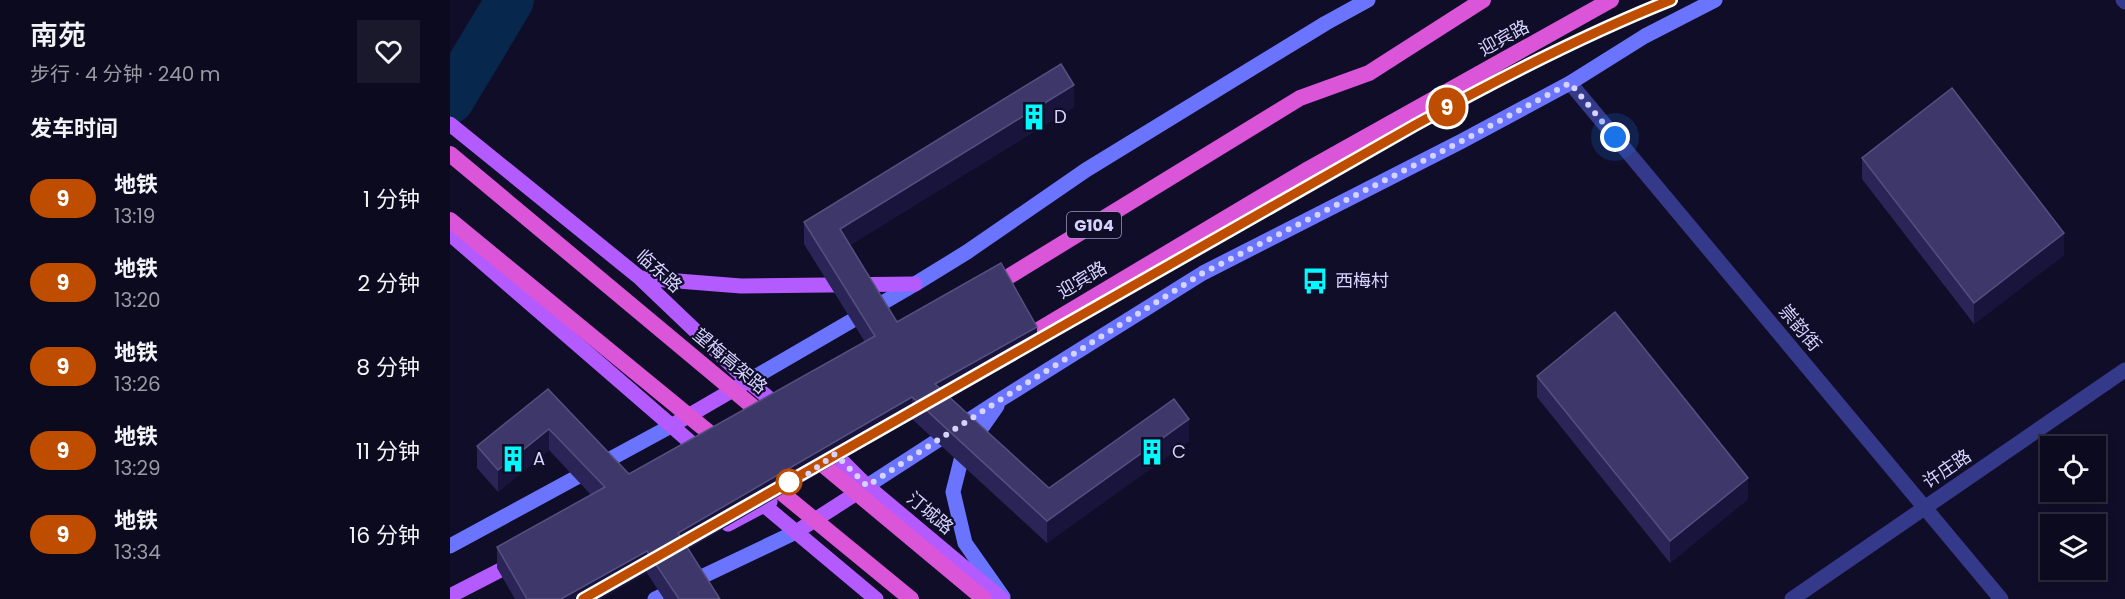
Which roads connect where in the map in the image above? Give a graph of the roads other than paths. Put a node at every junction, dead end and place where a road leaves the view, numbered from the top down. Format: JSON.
{"nodes":[{"id":1,"x":1368,"y":0,"type":"edge"},
{"id":2,"x":1483,"y":0,"type":"edge"},
{"id":3,"x":1611,"y":0,"type":"edge"},
{"id":4,"x":1715,"y":0,"type":"edge"},
{"id":5,"x":1570,"y":83,"type":"junction"},
{"id":6,"x":450,"y":124,"type":"edge"},
{"id":7,"x":450,"y":154,"type":"edge"},
{"id":8,"x":450,"y":220,"type":"edge"},
{"id":9,"x":450,"y":234,"type":"edge"},
{"id":10,"x":640,"y":278,"type":"junction"},
{"id":11,"x":915,"y":284,"type":"junction"},
{"id":12,"x":973,"y":298,"type":"edge"},
{"id":13,"x":1009,"y":348,"type":"edge"},
{"id":14,"x":2125,"y":370,"type":"edge"},
{"id":15,"x":748,"y":381,"type":"junction"},
{"id":16,"x":799,"y":396,"type":"edge"},
{"id":17,"x":1003,"y":398,"type":"junction"},
{"id":18,"x":780,"y":407,"type":"junction"},
{"id":19,"x":796,"y":420,"type":"edge"},
{"id":20,"x":671,"y":426,"type":"junction"},
{"id":21,"x":754,"y":426,"type":"edge"},
{"id":22,"x":782,"y":430,"type":"edge"},
{"id":23,"x":819,"y":440,"type":"edge"},
{"id":24,"x":800,"y":446,"type":"edge"},
{"id":25,"x":840,"y":451,"type":"junction"},
{"id":26,"x":709,"y":463,"type":"joint"},
{"id":27,"x":754,"y":470,"type":"edge"},
{"id":28,"x":808,"y":473,"type":"edge"},
{"id":29,"x":737,"y":482,"type":"edge"},
{"id":30,"x":791,"y":486,"type":"edge"},
{"id":31,"x":867,"y":486,"type":"junction"},
{"id":32,"x":764,"y":506,"type":"junction"},
{"id":33,"x":1926,"y":507,"type":"junction"},
{"id":34,"x":712,"y":532,"type":"edge"},
{"id":35,"x":796,"y":532,"type":"junction"},
{"id":36,"x":450,"y":546,"type":"edge"},
{"id":37,"x":532,"y":554,"type":"edge"},
{"id":38,"x":450,"y":596,"type":"edge"},
{"id":39,"x":655,"y":599,"type":"edge"},
{"id":40,"x":876,"y":599,"type":"edge"},
{"id":41,"x":911,"y":599,"type":"edge"},
{"id":42,"x":984,"y":599,"type":"edge"},
{"id":43,"x":1003,"y":599,"type":"edge"},
{"id":44,"x":1792,"y":599,"type":"edge"},
{"id":45,"x":2001,"y":599,"type":"edge"}],
"edges":[{"from":1,"to":11,"type":"main road"},
{"from":2,"to":12,"type":"highway","number":"G104"},
{"from":3,"to":13,"type":"highway","name":"迎宾路"},
{"from":4,"to":5,"type":"main road"},
{"from":5,"to":17,"type":"main road"},
{"from":5,"to":33,"type":"street","name":"崇韵街"},
{"from":6,"to":10,"type":"main road","name":"临东路"},
{"from":7,"to":22,"type":"highway","name":"望梅高架路","bridge":true},
{"from":8,"to":26,"type":"highway","bridge":true},
{"from":9,"to":20,"type":"main road"},
{"from":10,"to":11,"type":"main road"},
{"from":10,"to":15,"type":"main road","name":"临东路"},
{"from":11,"to":15,"type":"main road"},
{"from":14,"to":33,"type":"street","name":"许庄路"},
{"from":15,"to":18,"type":"main road","name":"临东路"},
{"from":15,"to":20,"type":"main road"},
{"from":16,"to":18,"type":"highway"},
{"from":17,"to":31,"type":"main road"},
{"from":17,"to":43,"type":"main road"},
{"from":18,"to":19,"type":"main road","name":"临东路"},
{"from":18,"to":21,"type":"highway"},
{"from":20,"to":26,"type":"main road"},
{"from":20,"to":36,"type":"main road"},
{"from":23,"to":25,"type":"main road"},
{"from":24,"to":42,"type":"highway","bridge":true},
{"from":25,"to":28,"type":"main road"},
{"from":25,"to":31,"type":"main road","name":"汀城路"},
{"from":27,"to":41,"type":"highway","bridge":true},
{"from":29,"to":32,"type":"main road"},
{"from":30,"to":32,"type":"main road"},
{"from":31,"to":35,"type":"main road"},
{"from":31,"to":43,"type":"main road","name":"汀城路"},
{"from":32,"to":34,"type":"main road"},
{"from":32,"to":35,"type":"main road"},
{"from":33,"to":44,"type":"street","name":"许庄路"},
{"from":33,"to":45,"type":"street","name":"崇韵街"},
{"from":35,"to":39,"type":"main road"},
{"from":35,"to":40,"type":"main road"},
{"from":37,"to":38,"type":"main road"}]}
